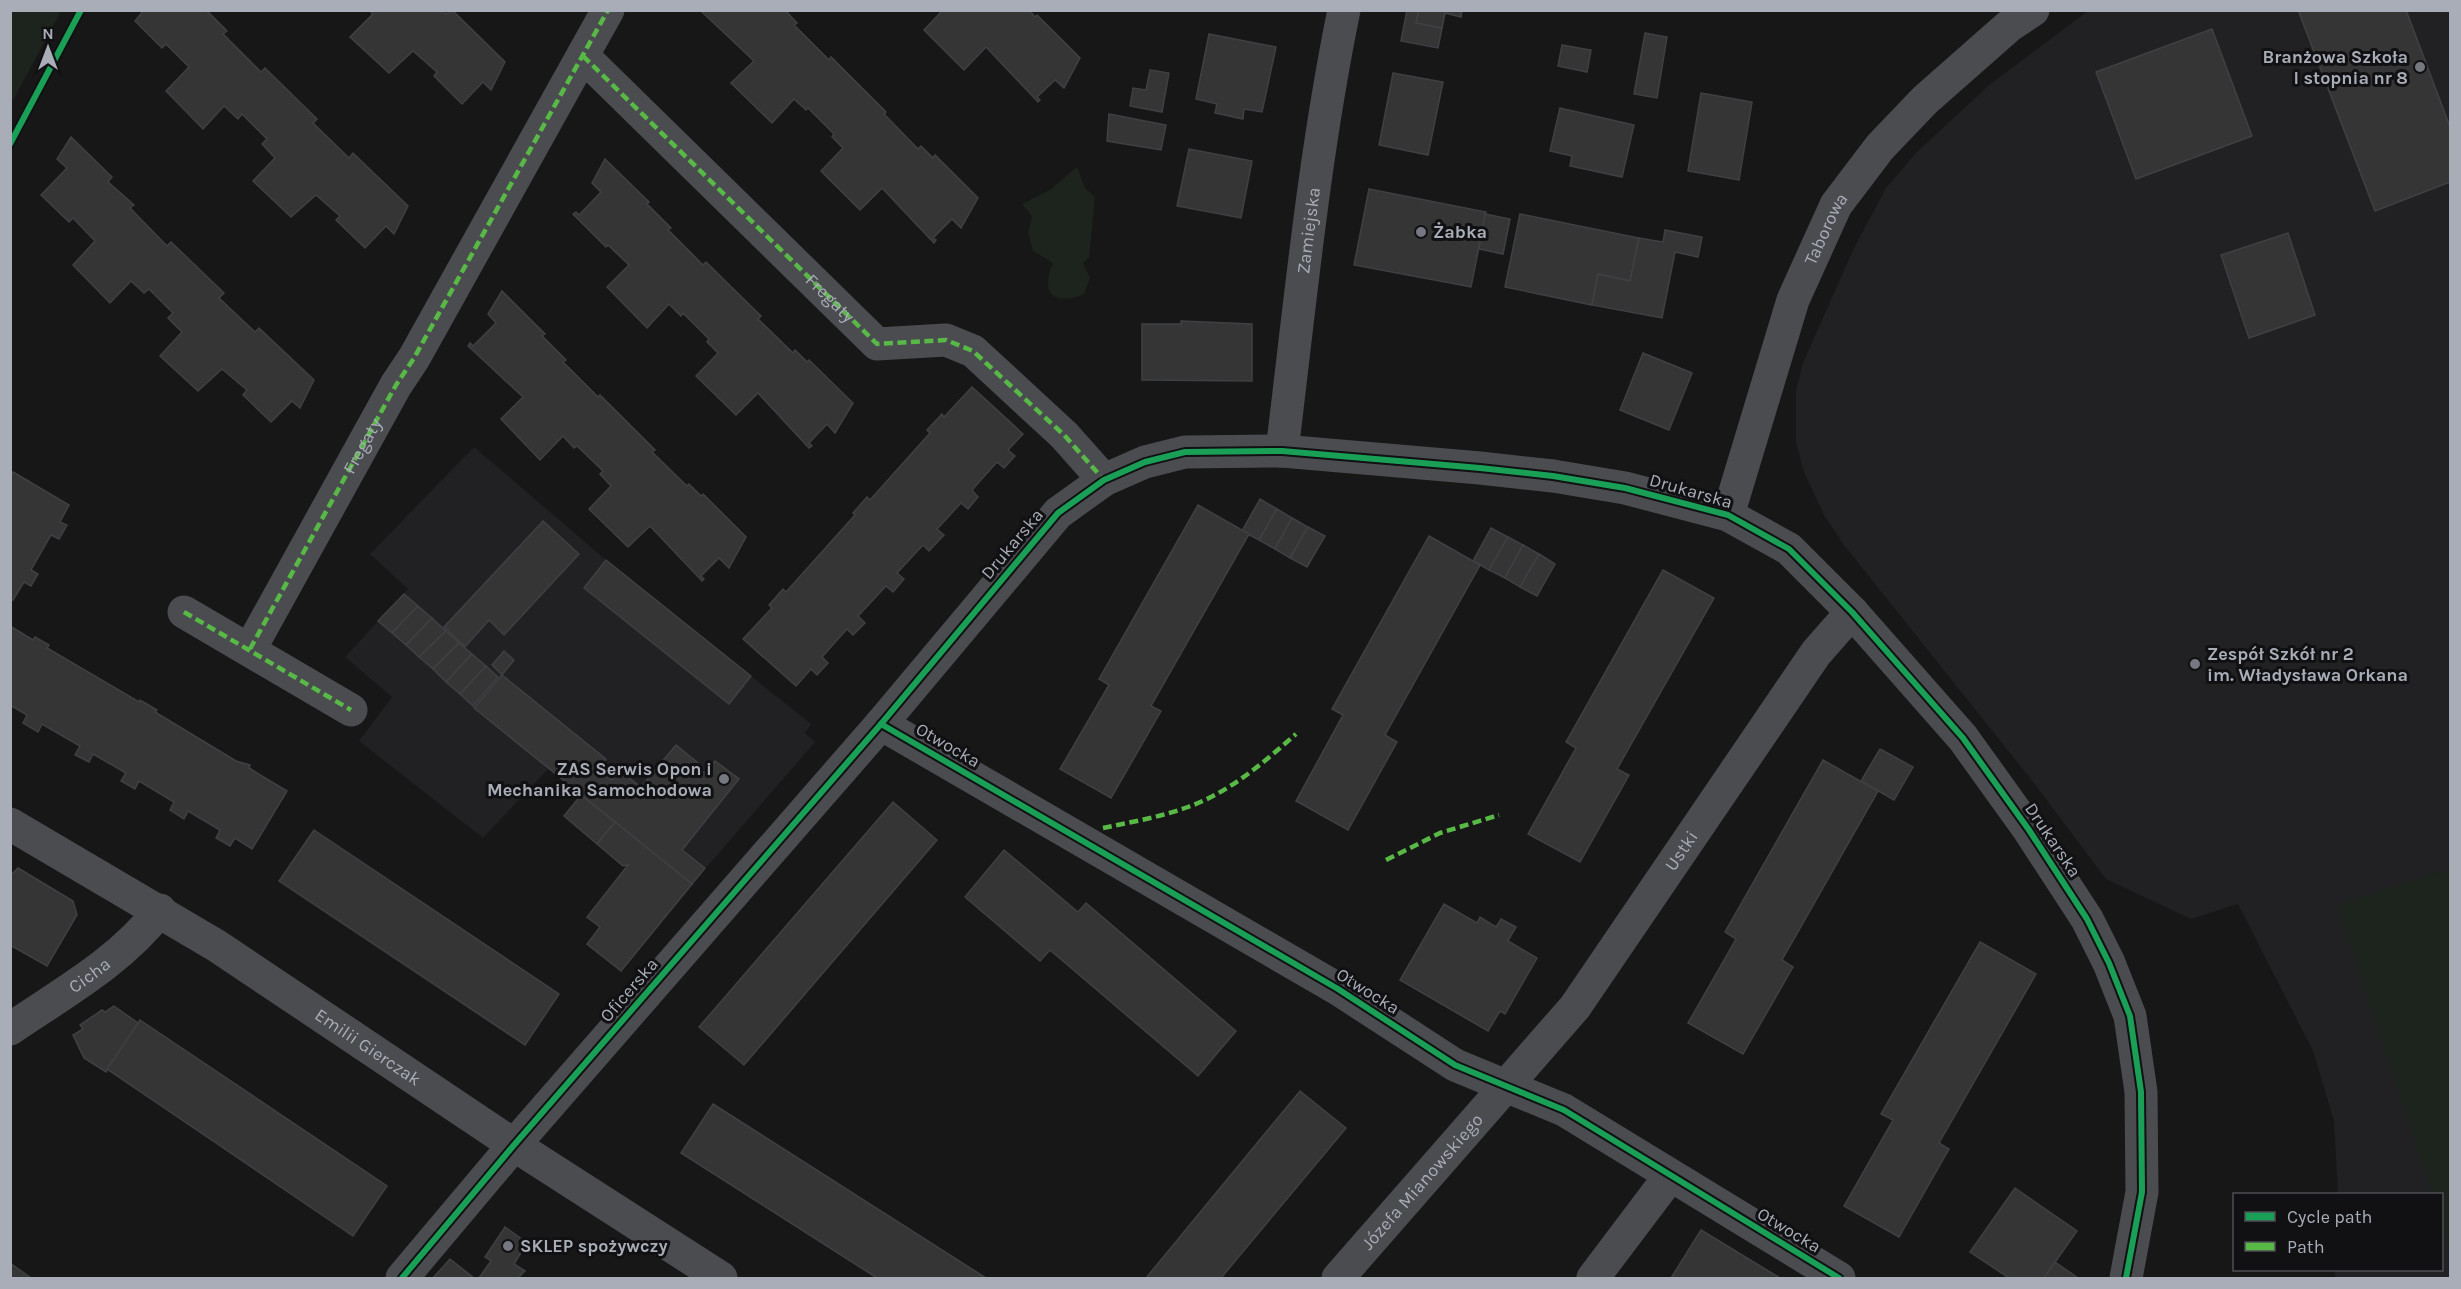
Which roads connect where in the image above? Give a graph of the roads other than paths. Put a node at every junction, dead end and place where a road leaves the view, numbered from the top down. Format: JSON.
{"nodes":[{"id":1,"x":608,"y":10,"type":"edge"},
{"id":2,"x":1344,"y":10,"type":"edge"},
{"id":3,"x":2032,"y":10,"type":"edge"},
{"id":4,"x":583,"y":56,"type":"junction"},
{"id":5,"x":1282,"y":451,"type":"junction"},
{"id":6,"x":1104,"y":480,"type":"junction"},
{"id":7,"x":1728,"y":515,"type":"junction"},
{"id":8,"x":184,"y":612,"type":"dead end"},
{"id":9,"x":1852,"y":612,"type":"junction"},
{"id":10,"x":250,"y":649,"type":"junction"},
{"id":11,"x":351,"y":710,"type":"dead end"},
{"id":12,"x":881,"y":724,"type":"junction"},
{"id":13,"x":10,"y":824,"type":"edge"},
{"id":14,"x":160,"y":910,"type":"junction"},
{"id":15,"x":10,"y":1029,"type":"edge"},
{"id":16,"x":1507,"y":1086,"type":"junction"},
{"id":17,"x":514,"y":1145,"type":"junction"},
{"id":18,"x":1670,"y":1176,"type":"junction"},
{"id":19,"x":402,"y":1278,"type":"edge"},
{"id":20,"x":721,"y":1278,"type":"edge"},
{"id":21,"x":1338,"y":1278,"type":"edge"},
{"id":22,"x":1593,"y":1278,"type":"edge"},
{"id":23,"x":1839,"y":1278,"type":"edge"},
{"id":24,"x":2126,"y":1278,"type":"edge"}],
"edges":[{"from":1,"to":4,"type":"street","name":"Fregaty"},
{"from":2,"to":5,"type":"street","name":"Zamiejska"},
{"from":3,"to":7,"type":"street","name":"Taborowa"},
{"from":4,"to":6,"type":"street","name":"Fregaty"},
{"from":4,"to":10,"type":"street","name":"Fregaty"},
{"from":5,"to":6,"type":"street","name":"Drukarska"},
{"from":5,"to":7,"type":"street","name":"Drukarska"},
{"from":6,"to":12,"type":"street","name":"Drukarska"},
{"from":7,"to":9,"type":"street","name":"Drukarska"},
{"from":8,"to":10,"type":"street"},
{"from":9,"to":16,"type":"street","name":"Ustki"},
{"from":9,"to":24,"type":"street","name":"Drukarska"},
{"from":10,"to":11,"type":"street"},
{"from":12,"to":16,"type":"street","name":"Otwocka"},
{"from":12,"to":17,"type":"street","name":"Oficerska"},
{"from":13,"to":14,"type":"street","name":"Emilii Gierczak"},
{"from":14,"to":15,"type":"street","name":"Cicha"},
{"from":14,"to":17,"type":"street","name":"Emilii Gierczak"},
{"from":16,"to":18,"type":"street","name":"Otwocka"},
{"from":16,"to":21,"type":"street","name":"Józefa Mianowskiego"},
{"from":17,"to":19,"type":"street","name":"Oficerska"},
{"from":17,"to":20,"type":"street","name":"Emilii Gierczak"},
{"from":18,"to":22,"type":"street"},
{"from":18,"to":23,"type":"street","name":"Otwocka"}]}
